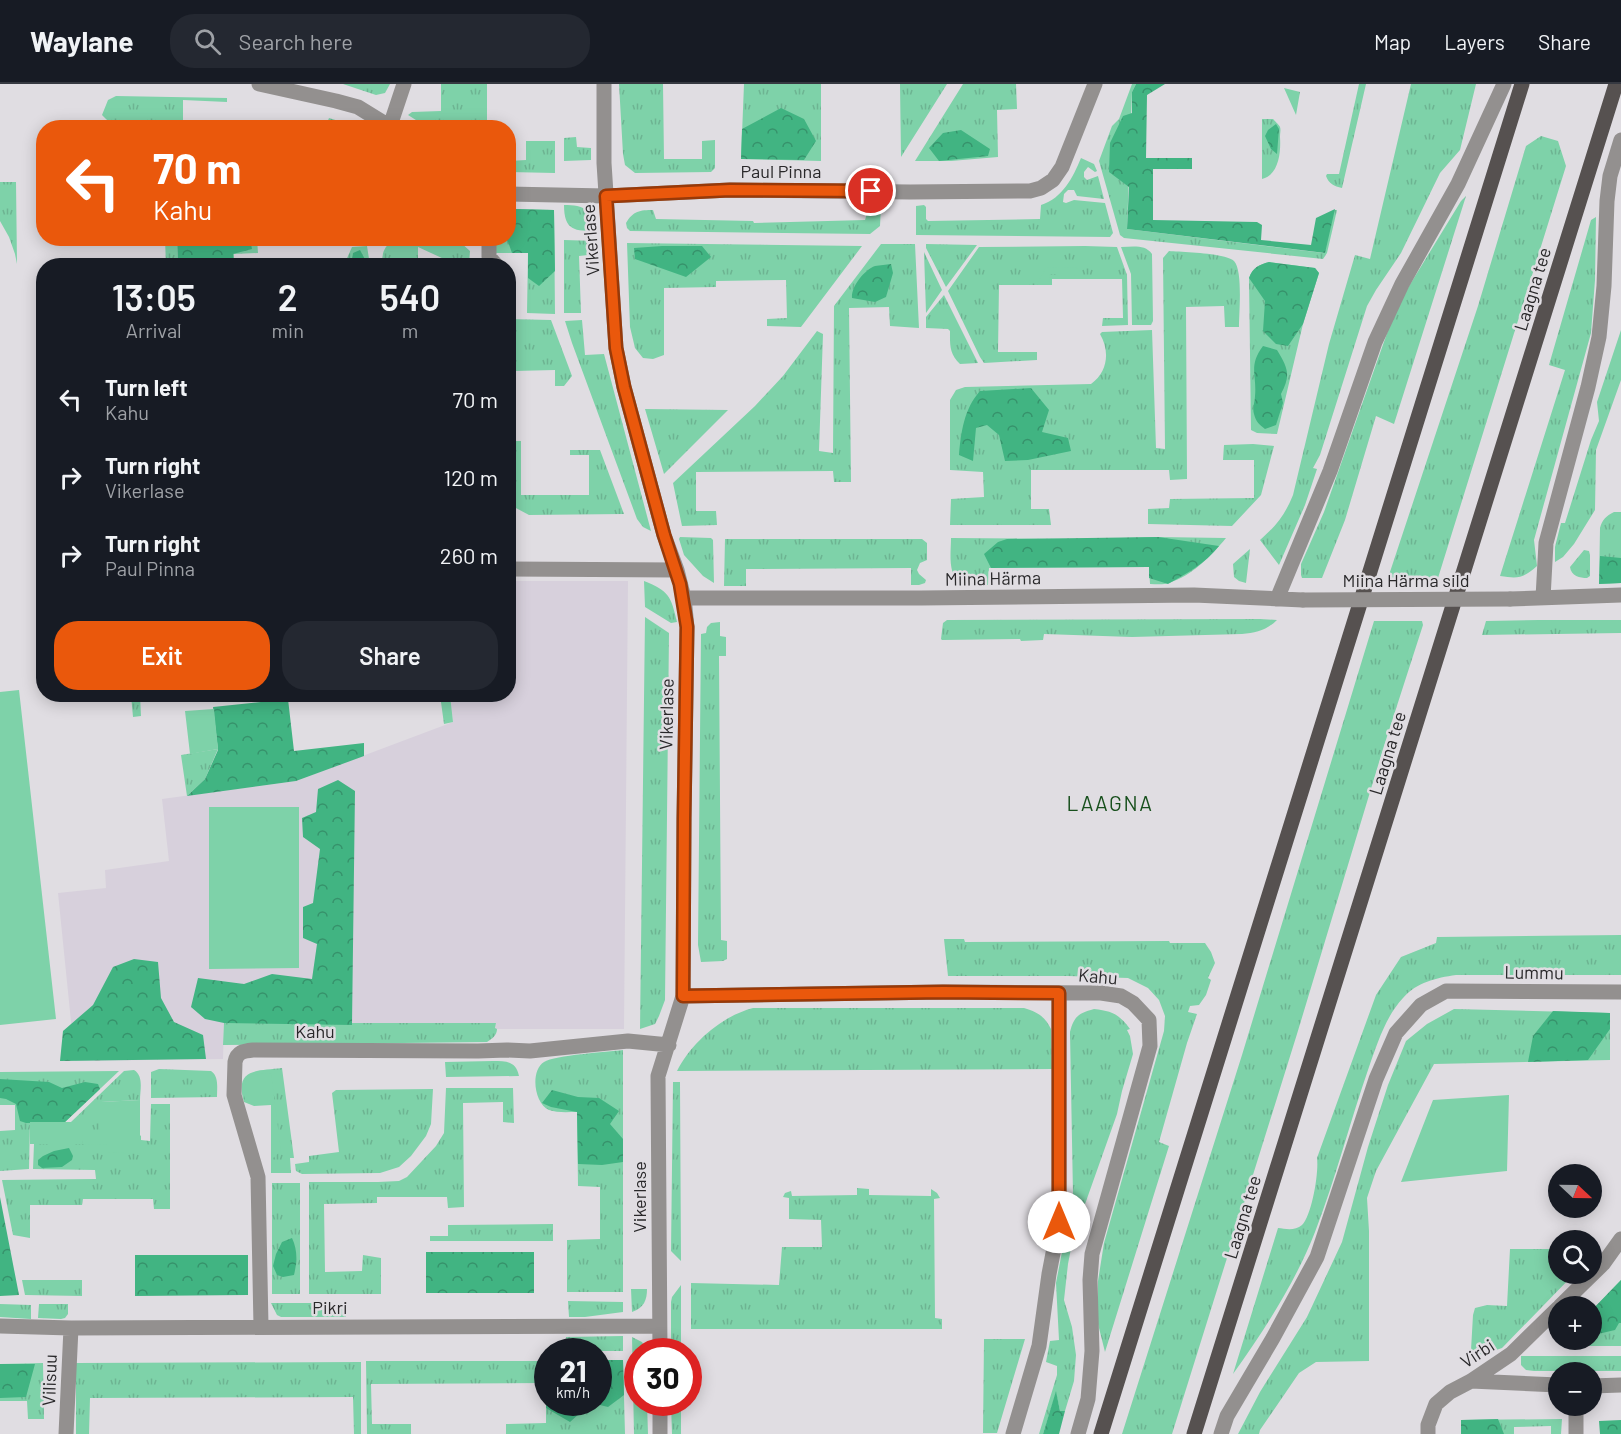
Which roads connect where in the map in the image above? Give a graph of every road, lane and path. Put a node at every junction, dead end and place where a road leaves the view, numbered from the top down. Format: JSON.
{"nodes":[{"id":1,"x":259,"y":84,"type":"edge"},
{"id":2,"x":404,"y":84,"type":"edge"},
{"id":3,"x":604,"y":84,"type":"edge"},
{"id":4,"x":1095,"y":84,"type":"edge"},
{"id":5,"x":1504,"y":84,"type":"edge"},
{"id":6,"x":1522,"y":84,"type":"edge"},
{"id":7,"x":1616,"y":84,"type":"edge"},
{"id":8,"x":379,"y":120,"type":"edge"},
{"id":9,"x":393,"y":120,"type":"edge"},
{"id":10,"x":1621,"y":140,"type":"edge"},
{"id":11,"x":516,"y":194,"type":"edge"},
{"id":12,"x":606,"y":196,"type":"junction"},
{"id":13,"x":516,"y":569,"type":"edge"},
{"id":14,"x":677,"y":570,"type":"junction"},
{"id":15,"x":1621,"y":595,"type":"edge"},
{"id":16,"x":684,"y":598,"type":"junction"},
{"id":17,"x":1543,"y":598,"type":"junction"},
{"id":18,"x":1277,"y":599,"type":"junction"},
{"id":19,"x":1303,"y":600,"type":"joint"},
{"id":20,"x":1059,"y":993,"type":"junction"},
{"id":21,"x":1621,"y":993,"type":"edge"},
{"id":22,"x":683,"y":996,"type":"junction"},
{"id":23,"x":669,"y":1045,"type":"junction"},
{"id":24,"x":1621,"y":1239,"type":"edge"},
{"id":25,"x":1570,"y":1296,"type":"edge"},
{"id":26,"x":1548,"y":1318,"type":"edge"},
{"id":27,"x":0,"y":1326,"type":"edge"},
{"id":28,"x":261,"y":1326,"type":"junction"},
{"id":29,"x":659,"y":1326,"type":"junction"},
{"id":30,"x":71,"y":1328,"type":"junction"},
{"id":31,"x":659,"y":1338,"type":"edge"},
{"id":32,"x":1471,"y":1381,"type":"junction"},
{"id":33,"x":1548,"y":1385,"type":"edge"},
{"id":34,"x":1621,"y":1385,"type":"edge"},
{"id":35,"x":1602,"y":1386,"type":"edge"},
{"id":36,"x":660,"y":1416,"type":"edge"},
{"id":37,"x":1576,"y":1416,"type":"edge"},
{"id":38,"x":66,"y":1434,"type":"edge"},
{"id":39,"x":660,"y":1434,"type":"edge"},
{"id":40,"x":1013,"y":1434,"type":"edge"},
{"id":41,"x":1078,"y":1434,"type":"edge"},
{"id":42,"x":1101,"y":1434,"type":"edge"},
{"id":43,"x":1194,"y":1434,"type":"edge"},
{"id":44,"x":1221,"y":1434,"type":"edge"},
{"id":45,"x":1428,"y":1434,"type":"edge"},
{"id":46,"x":1576,"y":1434,"type":"edge"}],
"edges":[{"from":1,"to":8,"type":"street"},
{"from":2,"to":9,"type":"street"},
{"from":3,"to":12,"type":"street","name":"Vikerlase"},
{"from":4,"to":12,"type":"street","name":"Paul Pinna"},
{"from":5,"to":18,"type":"street"},
{"from":6,"to":42,"type":"main road"},
{"from":7,"to":43,"type":"main road","name":"Laagna tee"},
{"from":10,"to":17,"type":"street"},
{"from":11,"to":12,"type":"street","name":"Paul Pinna"},
{"from":12,"to":14,"type":"street","name":"Vikerlase"},
{"from":13,"to":14,"type":"street"},
{"from":14,"to":16,"type":"street","name":"Vikerlase"},
{"from":15,"to":17,"type":"street"},
{"from":16,"to":18,"type":"street","name":"Miina Härma"},
{"from":16,"to":22,"type":"street","name":"Vikerlase"},
{"from":17,"to":19,"type":"street","name":"Miina Härma sild","bridge":true},
{"from":18,"to":19,"type":"street","name":"Miina Härma"},
{"from":20,"to":22,"type":"street","name":"Kahu"},
{"from":20,"to":40,"type":"street"},
{"from":20,"to":41,"type":"street","name":"Kahu"},
{"from":21,"to":44,"type":"street","name":"Lummu"},
{"from":22,"to":23,"type":"street","name":"Vikerlase"},
{"from":23,"to":28,"type":"street","name":"Kahu"},
{"from":23,"to":29,"type":"street","name":"Vikerlase"},
{"from":24,"to":25,"type":"street","name":"Virbi"},
{"from":26,"to":32,"type":"street","name":"Virbi"},
{"from":27,"to":30,"type":"street","name":"Pikri"},
{"from":28,"to":29,"type":"street","name":"Pikri"},
{"from":28,"to":30,"type":"street","name":"Pikri"},
{"from":29,"to":31,"type":"street","name":"Vikerlase"},
{"from":30,"to":38,"type":"street","name":"Vilisuu"},
{"from":32,"to":33,"type":"street"},
{"from":32,"to":45,"type":"street","name":"Virbi"},
{"from":34,"to":35,"type":"street"},
{"from":36,"to":39,"type":"street"},
{"from":37,"to":46,"type":"street"}]}
